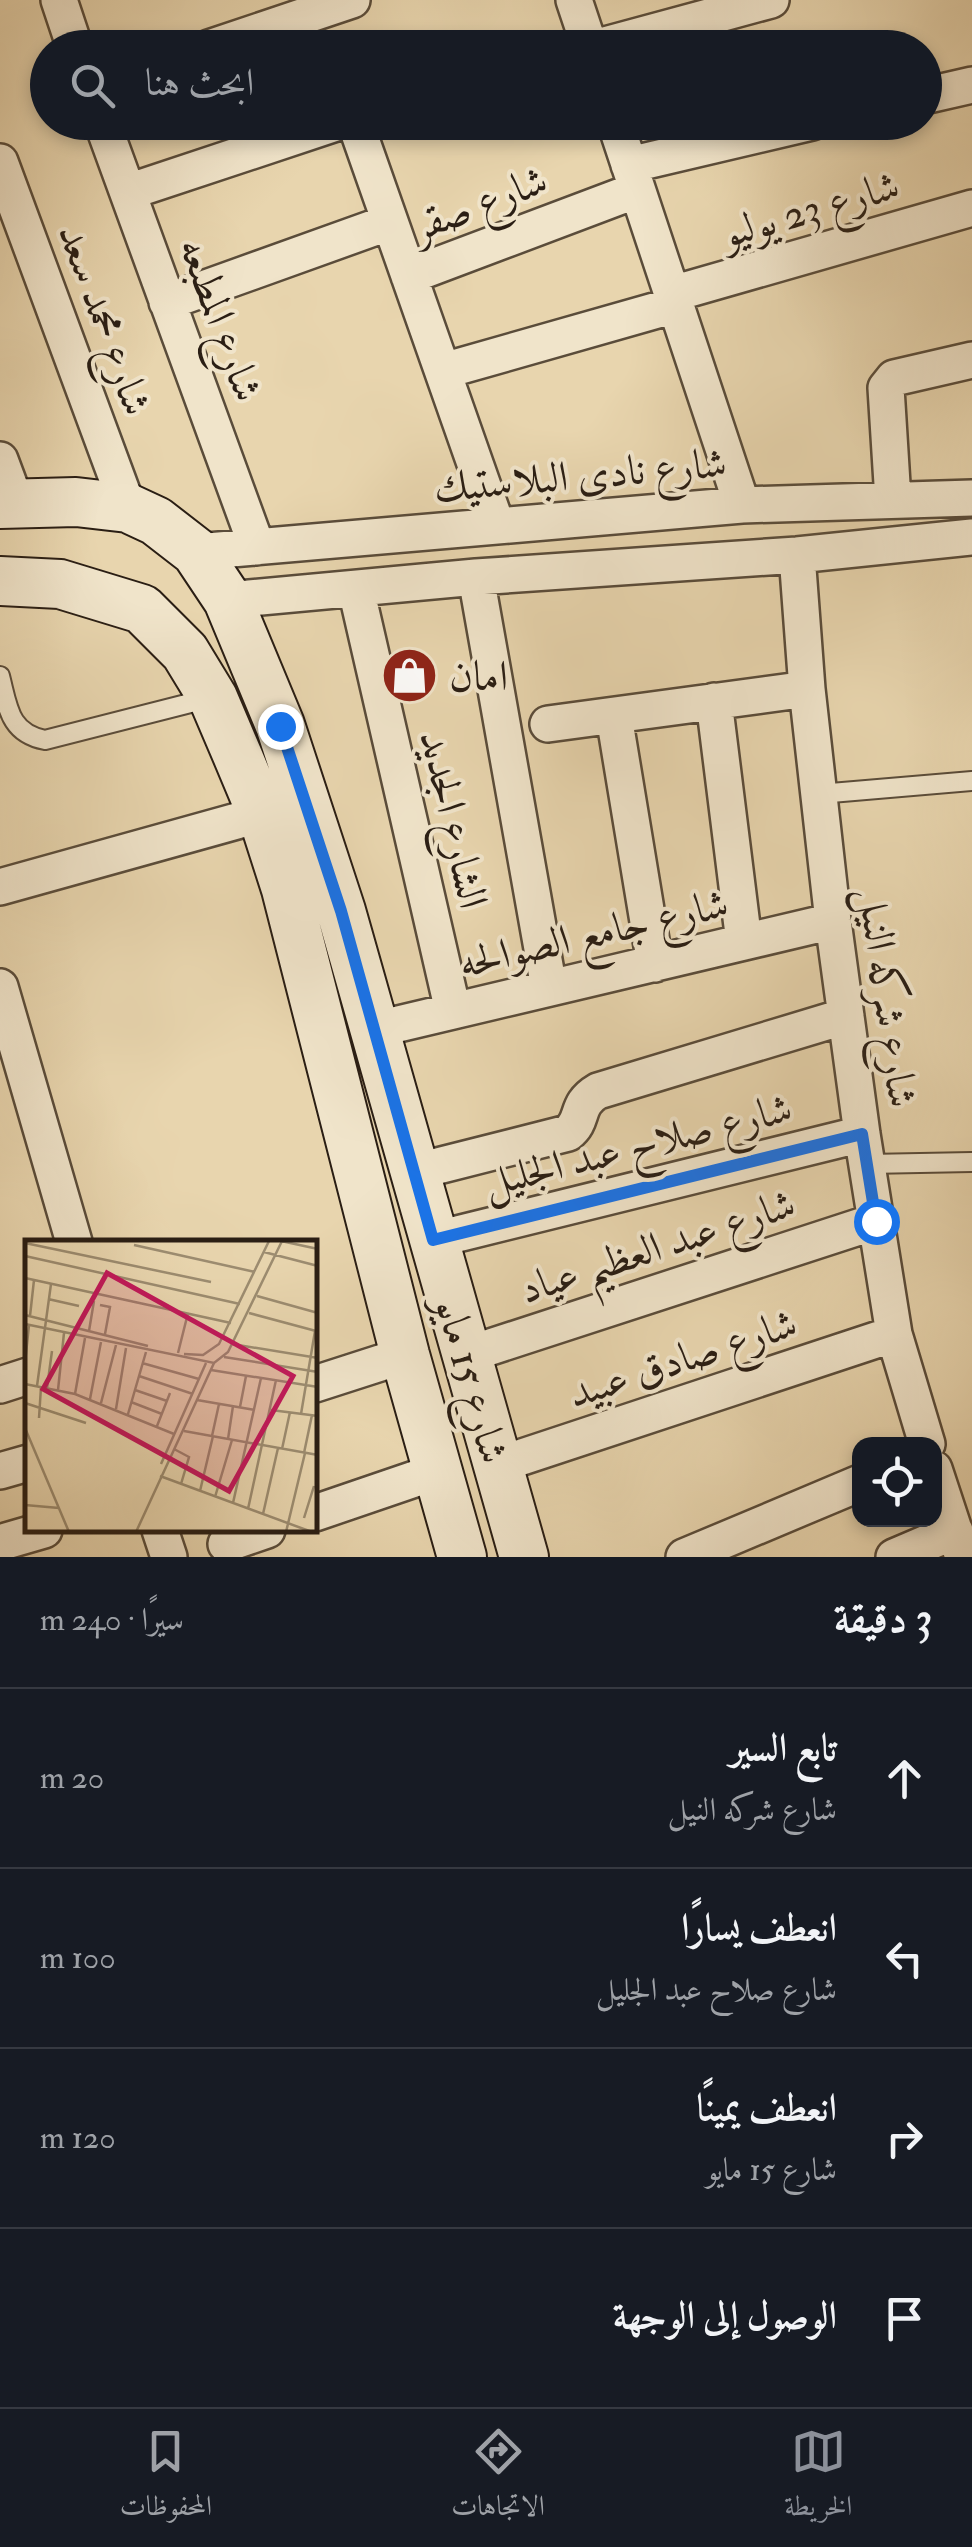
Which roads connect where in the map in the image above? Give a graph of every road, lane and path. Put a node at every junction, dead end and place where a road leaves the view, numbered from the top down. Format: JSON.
{"nodes":[{"id":1,"x":58,"y":0,"type":"edge"},
{"id":2,"x":352,"y":0,"type":"edge"},
{"id":3,"x":574,"y":0,"type":"edge"},
{"id":4,"x":771,"y":0,"type":"edge"},
{"id":5,"x":293,"y":9,"type":"edge"},
{"id":6,"x":69,"y":30,"type":"edge"},
{"id":7,"x":248,"y":30,"type":"edge"},
{"id":8,"x":585,"y":30,"type":"edge"},
{"id":9,"x":659,"y":30,"type":"edge"},
{"id":10,"x":972,"y":85,"type":"edge"},
{"id":11,"x":942,"y":92,"type":"edge"},
{"id":12,"x":109,"y":140,"type":"edge"},
{"id":13,"x":285,"y":140,"type":"edge"},
{"id":14,"x":361,"y":140,"type":"edge"},
{"id":15,"x":620,"y":140,"type":"edge"},
{"id":16,"x":754,"y":140,"type":"edge"},
{"id":17,"x":0,"y":162,"type":"edge"},
{"id":18,"x":633,"y":178,"type":"junction"},
{"id":19,"x":128,"y":192,"type":"junction"},
{"id":20,"x":972,"y":208,"type":"edge"},
{"id":21,"x":390,"y":222,"type":"junction"},
{"id":22,"x":409,"y":276,"type":"junction"},
{"id":23,"x":674,"y":300,"type":"junction"},
{"id":24,"x":167,"y":302,"type":"junction"},
{"id":25,"x":972,"y":360,"type":"edge"},
{"id":26,"x":443,"y":372,"type":"junction"},
{"id":27,"x":5,"y":489,"type":"edge"},
{"id":28,"x":972,"y":498,"type":"edge"},
{"id":29,"x":893,"y":500,"type":"junction"},
{"id":30,"x":742,"y":504,"type":"junction"},
{"id":31,"x":128,"y":508,"type":"junction"},
{"id":32,"x":497,"y":526,"type":"junction"},
{"id":33,"x":972,"y":537,"type":"edge"},
{"id":34,"x":258,"y":547,"type":"junction"},
{"id":35,"x":196,"y":552,"type":"junction"},
{"id":36,"x":797,"y":555,"type":"junction"},
{"id":37,"x":476,"y":578,"type":"junction"},
{"id":38,"x":0,"y":580,"type":"edge"},
{"id":39,"x":356,"y":589,"type":"junction"},
{"id":40,"x":228,"y":600,"type":"junction"},
{"id":41,"x":0,"y":676,"type":"edge"},
{"id":42,"x":807,"y":689,"type":"junction"},
{"id":43,"x":212,"y":698,"type":"junction"},
{"id":44,"x":714,"y":700,"type":"junction"},
{"id":45,"x":614,"y":716,"type":"junction"},
{"id":46,"x":548,"y":724,"type":"dead end"},
{"id":47,"x":972,"y":782,"type":"edge"},
{"id":48,"x":818,"y":794,"type":"junction"},
{"id":49,"x":262,"y":814,"type":"junction"},
{"id":50,"x":0,"y":886,"type":"edge"},
{"id":51,"x":833,"y":921,"type":"junction"},
{"id":52,"x":744,"y":942,"type":"junction"},
{"id":53,"x":655,"y":964,"type":"junction"},
{"id":54,"x":0,"y":987,"type":"edge"},
{"id":55,"x":548,"y":988,"type":"junction"},
{"id":56,"x":453,"y":1011,"type":"junction"},
{"id":57,"x":846,"y":1016,"type":"junction"},
{"id":58,"x":373,"y":1030,"type":"junction"},
{"id":59,"x":865,"y":1149,"type":"junction"},
{"id":60,"x":972,"y":1162,"type":"edge"},
{"id":61,"x":414,"y":1172,"type":"junction"},
{"id":62,"x":876,"y":1221,"type":"junction"},
{"id":63,"x":73,"y":1240,"type":"edge"},
{"id":64,"x":433,"y":1240,"type":"junction"},
{"id":65,"x":894,"y":1334,"type":"junction"},
{"id":66,"x":466,"y":1354,"type":"junction"},
{"id":67,"x":404,"y":1355,"type":"junction"},
{"id":68,"x":25,"y":1377,"type":"edge"},
{"id":69,"x":318,"y":1383,"type":"edge"},
{"id":70,"x":0,"y":1385,"type":"edge"},
{"id":71,"x":925,"y":1437,"type":"edge"},
{"id":72,"x":25,"y":1464,"type":"edge"},
{"id":73,"x":498,"y":1465,"type":"junction"},
{"id":74,"x":0,"y":1471,"type":"edge"},
{"id":75,"x":438,"y":1471,"type":"junction"},
{"id":76,"x":852,"y":1487,"type":"edge"},
{"id":77,"x":942,"y":1492,"type":"edge"},
{"id":78,"x":318,"y":1512,"type":"edge"},
{"id":79,"x":36,"y":1532,"type":"edge"},
{"id":80,"x":161,"y":1532,"type":"edge"},
{"id":81,"x":261,"y":1532,"type":"edge"},
{"id":82,"x":5,"y":1540,"type":"edge"},
{"id":83,"x":226,"y":1544,"type":"dead end"},
{"id":84,"x":959,"y":1544,"type":"edge"},
{"id":85,"x":746,"y":1545,"type":"edge"},
{"id":86,"x":169,"y":1557,"type":"edge"},
{"id":87,"x":462,"y":1557,"type":"edge"},
{"id":88,"x":524,"y":1557,"type":"edge"},
{"id":89,"x":684,"y":1557,"type":"edge"},
{"id":90,"x":894,"y":1557,"type":"edge"}],
"edges":[{"from":1,"to":6,"type":"street"},
{"from":2,"to":5,"type":"street"},
{"from":3,"to":8,"type":"street"},
{"from":4,"to":9,"type":"street"},
{"from":5,"to":7,"type":"street"},
{"from":10,"to":11,"type":"street"},
{"from":12,"to":19,"type":"street","name":"شارع المطبعه"},
{"from":13,"to":19,"type":"street"},
{"from":14,"to":21,"type":"street"},
{"from":15,"to":18,"type":"street"},
{"from":16,"to":18,"type":"street","name":"شارع صقر"},
{"from":17,"to":31,"type":"street","name":"شارع محمد سعد"},
{"from":18,"to":22,"type":"street","name":"شارع صقر"},
{"from":18,"to":23,"type":"street"},
{"from":19,"to":24,"type":"street","name":"شارع المطبعه"},
{"from":20,"to":23,"type":"street","name":"شارع 23 يوليو"},
{"from":21,"to":22,"type":"street"},
{"from":21,"to":24,"type":"street"},
{"from":22,"to":26,"type":"street"},
{"from":23,"to":26,"type":"street","name":"شارع 23 يوليو"},
{"from":23,"to":30,"type":"street"},
{"from":24,"to":34,"type":"street","name":"شارع المطبعه"},
{"from":25,"to":29,"type":"street"},
{"from":26,"to":32,"type":"street"},
{"from":27,"to":31,"type":"main road","name":"شارع 15 مايو"},
{"from":28,"to":29,"type":"street","name":"شارع نادى البلاستيك"},
{"from":29,"to":30,"type":"street","name":"شارع نادى البلاستيك"},
{"from":30,"to":32,"type":"street","name":"شارع نادى البلاستيك"},
{"from":31,"to":35,"type":"main road","name":"شارع 15 مايو"},
{"from":32,"to":34,"type":"street","name":"شارع نادى البلاستيك"},
{"from":33,"to":36,"type":"street"},
{"from":34,"to":35,"type":"street","name":"شارع نادى البلاستيك"},
{"from":35,"to":40,"type":"main road","name":"شارع 15 مايو"},
{"from":36,"to":37,"type":"street"},
{"from":36,"to":42,"type":"street","name":"شارع شركه النيل"},
{"from":37,"to":39,"type":"street"},
{"from":37,"to":55,"type":"street"},
{"from":38,"to":43,"type":"main road","name":"شارع 15 مايو"},
{"from":39,"to":40,"type":"street"},
{"from":39,"to":56,"type":"street","name":"الشارع الجديد"},
{"from":40,"to":58,"type":"main road","name":"شارع 15 مايو"},
{"from":41,"to":43,"type":"lane"},
{"from":42,"to":44,"type":"street"},
{"from":42,"to":48,"type":"street","name":"شارع شركه النيل"},
{"from":43,"to":49,"type":"main road","name":"شارع 15 مايو"},
{"from":44,"to":45,"type":"street"},
{"from":44,"to":52,"type":"street"},
{"from":45,"to":46,"type":"street"},
{"from":45,"to":53,"type":"street"},
{"from":47,"to":48,"type":"lane"},
{"from":48,"to":51,"type":"street","name":"شارع شركه النيل"},
{"from":49,"to":50,"type":"street"},
{"from":49,"to":67,"type":"main road","name":"شارع 15 مايو"},
{"from":51,"to":52,"type":"street","name":"شارع جامع الصوالحه"},
{"from":51,"to":57,"type":"street","name":"شارع شركه النيل"},
{"from":52,"to":53,"type":"street","name":"شارع جامع الصوالحه"},
{"from":53,"to":55,"type":"street","name":"شارع جامع الصوالحه"},
{"from":54,"to":63,"type":"street"},
{"from":55,"to":56,"type":"street","name":"شارع جامع الصوالحه"},
{"from":56,"to":58,"type":"street","name":"شارع جامع الصوالحه"},
{"from":57,"to":59,"type":"street","name":"شارع شركه النيل"},
{"from":57,"to":61,"type":"street"},
{"from":58,"to":61,"type":"main road","name":"شارع 15 مايو"},
{"from":59,"to":60,"type":"lane"},
{"from":59,"to":62,"type":"street","name":"شارع شركه النيل"},
{"from":59,"to":64,"type":"street","name":"شارع صلاح عبد الجليل"},
{"from":61,"to":64,"type":"main road","name":"شارع 15 مايو"},
{"from":62,"to":65,"type":"street","name":"شارع شركه النيل"},
{"from":62,"to":66,"type":"street","name":"شارع عبد العظيم عياد"},
{"from":64,"to":66,"type":"main road","name":"شارع 15 مايو"},
{"from":65,"to":71,"type":"street","name":"شارع شركه النيل"},
{"from":65,"to":73,"type":"street","name":"شارع صادق عبيد"},
{"from":66,"to":73,"type":"main road","name":"شارع 15 مايو"},
{"from":67,"to":69,"type":"street"},
{"from":67,"to":75,"type":"main road","name":"شارع 15 مايو"},
{"from":68,"to":70,"type":"street"},
{"from":72,"to":74,"type":"street"},
{"from":73,"to":88,"type":"main road","name":"شارع 15 مايو"},
{"from":75,"to":78,"type":"street"},
{"from":75,"to":87,"type":"main road","name":"شارع 15 مايو"},
{"from":76,"to":85,"type":"street"},
{"from":77,"to":84,"type":"street"},
{"from":79,"to":82,"type":"street"},
{"from":80,"to":86,"type":"street"},
{"from":81,"to":83,"type":"street"},
{"from":84,"to":90,"type":"street"},
{"from":85,"to":89,"type":"street"}]}
